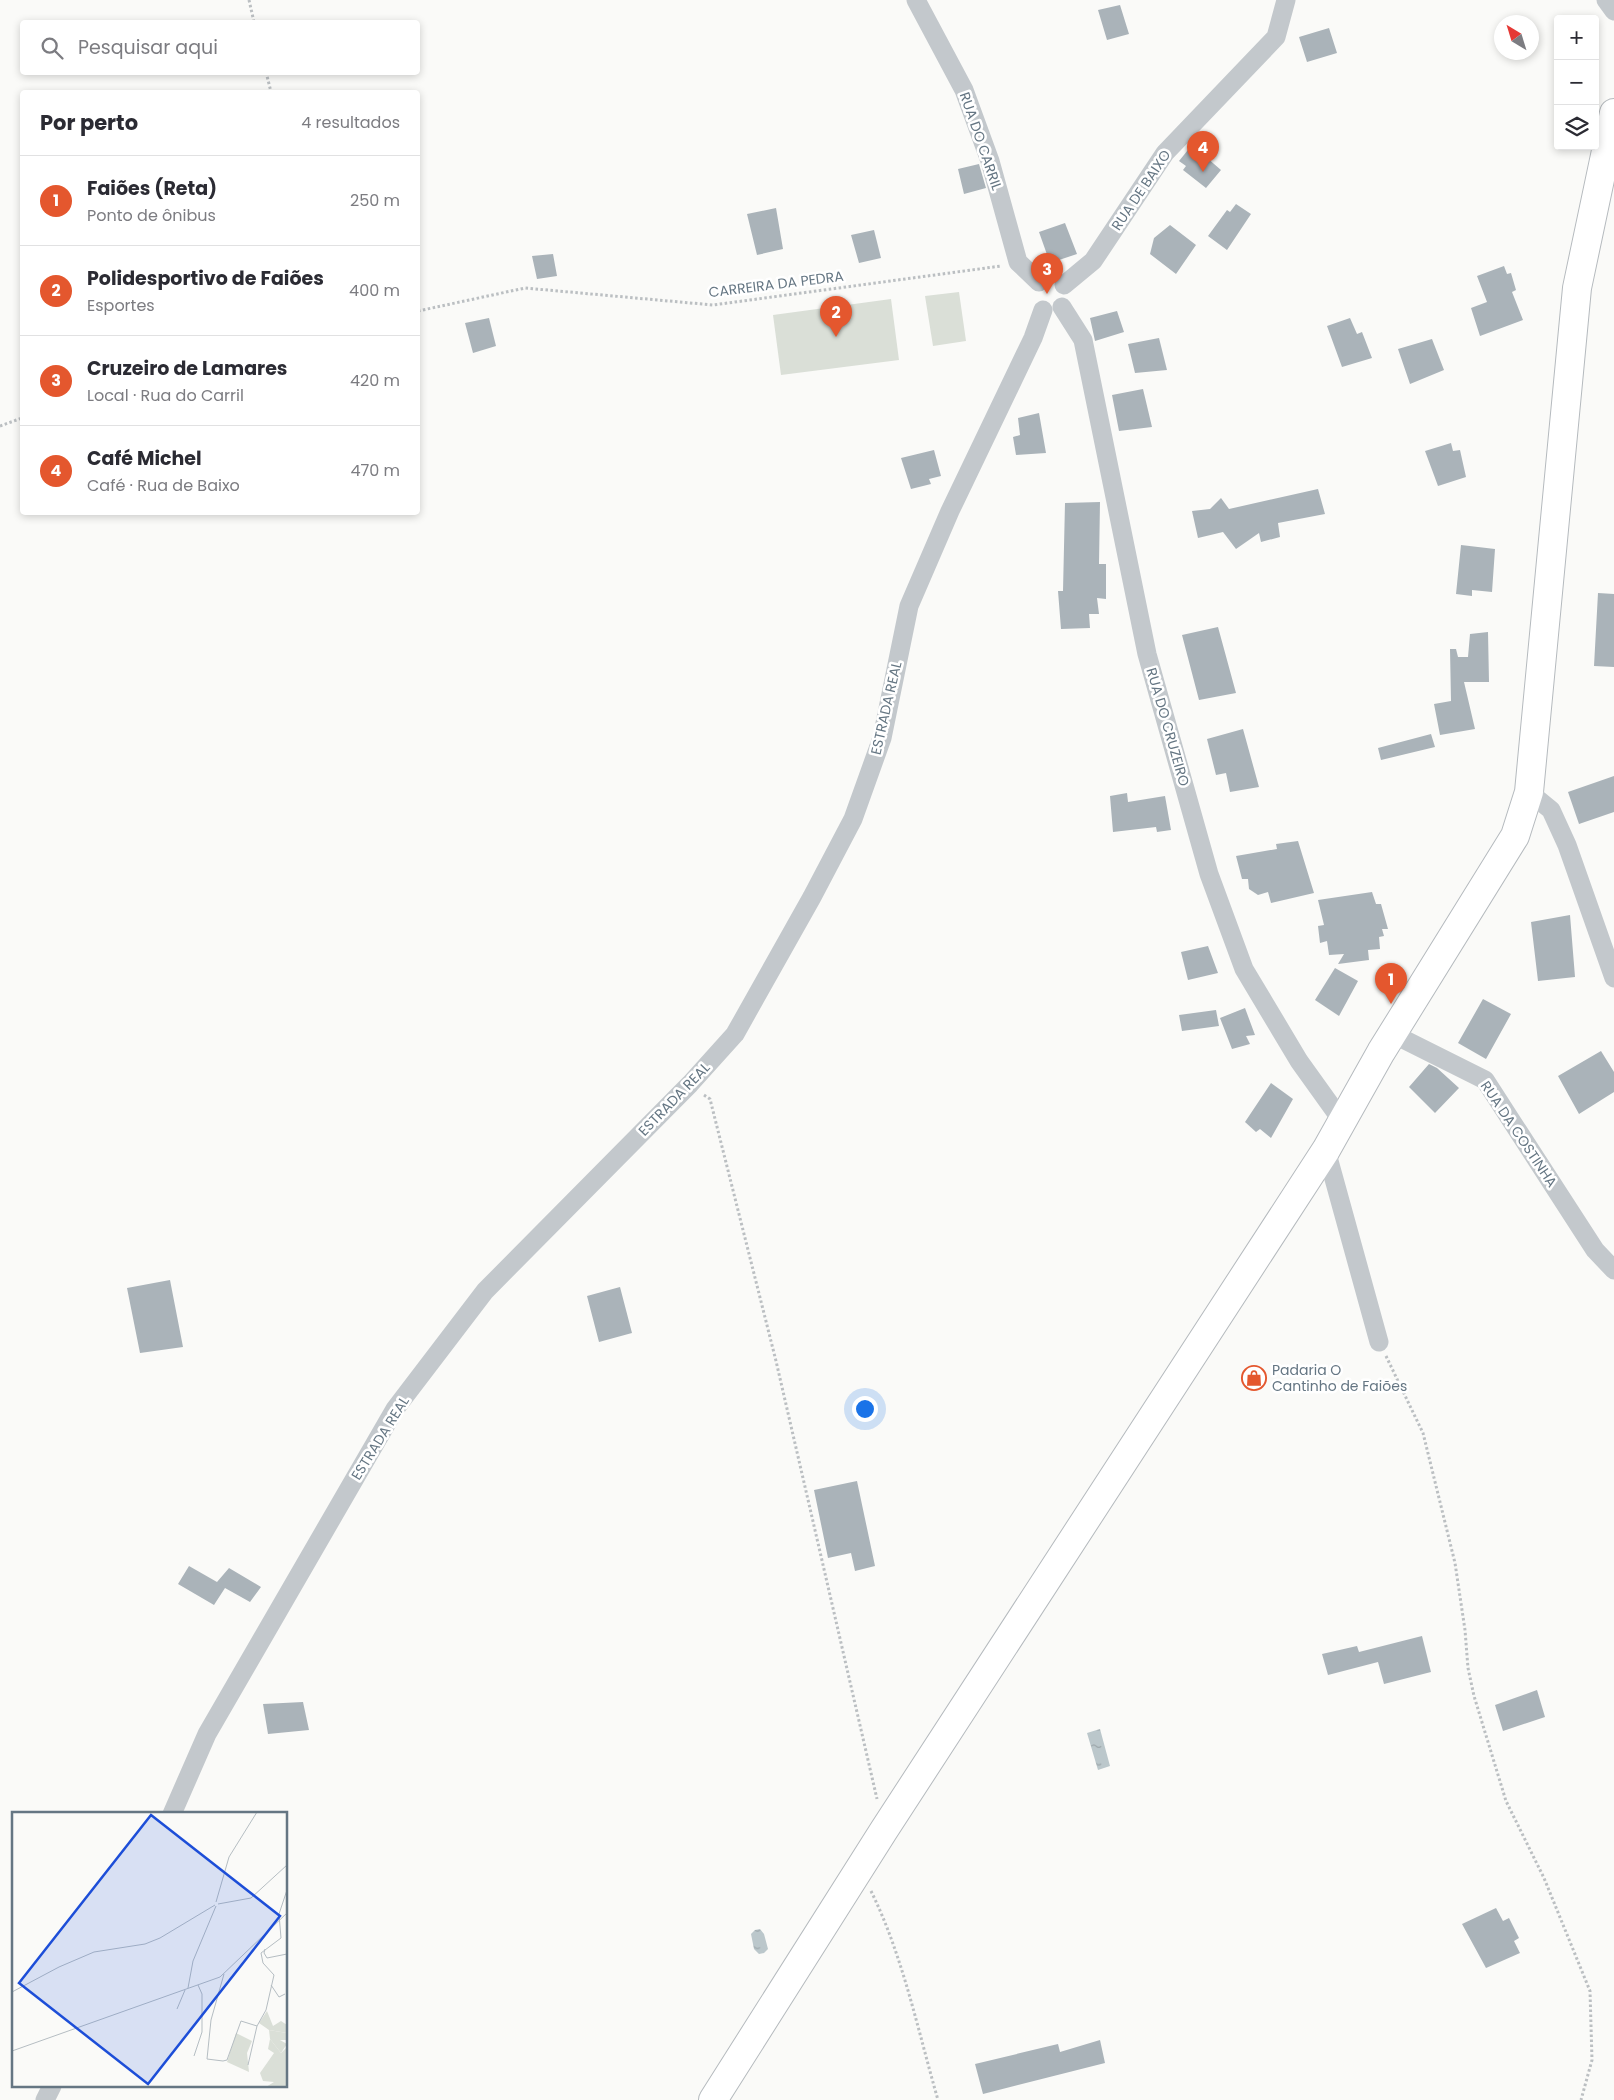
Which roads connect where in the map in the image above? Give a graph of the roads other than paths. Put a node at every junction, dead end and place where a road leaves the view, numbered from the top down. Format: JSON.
{"nodes":[{"id":1,"x":916,"y":0,"type":"edge"},
{"id":2,"x":1286,"y":0,"type":"edge"},
{"id":3,"x":1606,"y":0,"type":"edge"},
{"id":4,"x":1614,"y":12,"type":"edge"},
{"id":5,"x":1614,"y":113,"type":"edge"},
{"id":6,"x":1039,"y":282,"type":"junction"},
{"id":7,"x":1064,"y":285,"type":"junction"},
{"id":8,"x":1052,"y":308,"type":"junction"},
{"id":9,"x":1529,"y":792,"type":"junction"},
{"id":10,"x":1614,"y":978,"type":"edge"},
{"id":11,"x":1393,"y":1034,"type":"junction"},
{"id":12,"x":1342,"y":1121,"type":"junction"},
{"id":13,"x":1326,"y":1150,"type":"junction"},
{"id":14,"x":1614,"y":1270,"type":"edge"},
{"id":15,"x":1379,"y":1342,"type":"road end"},
{"id":16,"x":173,"y":1812,"type":"edge"},
{"id":17,"x":51,"y":2088,"type":"edge"},
{"id":18,"x":46,"y":2100,"type":"edge"},
{"id":19,"x":713,"y":2100,"type":"edge"}],
"edges":[{"from":1,"to":6,"type":"street","name":"RUA DO CARRIL"},
{"from":2,"to":7,"type":"street","name":"RUA DE BAIXO"},
{"from":3,"to":4,"type":"street"},
{"from":5,"to":9,"type":"main road"},
{"from":6,"to":7,"type":"street"},
{"from":6,"to":8,"type":"street"},
{"from":7,"to":8,"type":"street"},
{"from":8,"to":12,"type":"street","name":"RUA DO CRUZEIRO"},
{"from":8,"to":16,"type":"street","name":"ESTRADA REAL"},
{"from":9,"to":10,"type":"street"},
{"from":9,"to":11,"type":"main road"},
{"from":11,"to":12,"type":"main road"},
{"from":11,"to":14,"type":"street","name":"RUA DA COSTINHA"},
{"from":12,"to":13,"type":"main road"},
{"from":13,"to":15,"type":"street"},
{"from":13,"to":19,"type":"main road"},
{"from":17,"to":18,"type":"street"}]}
